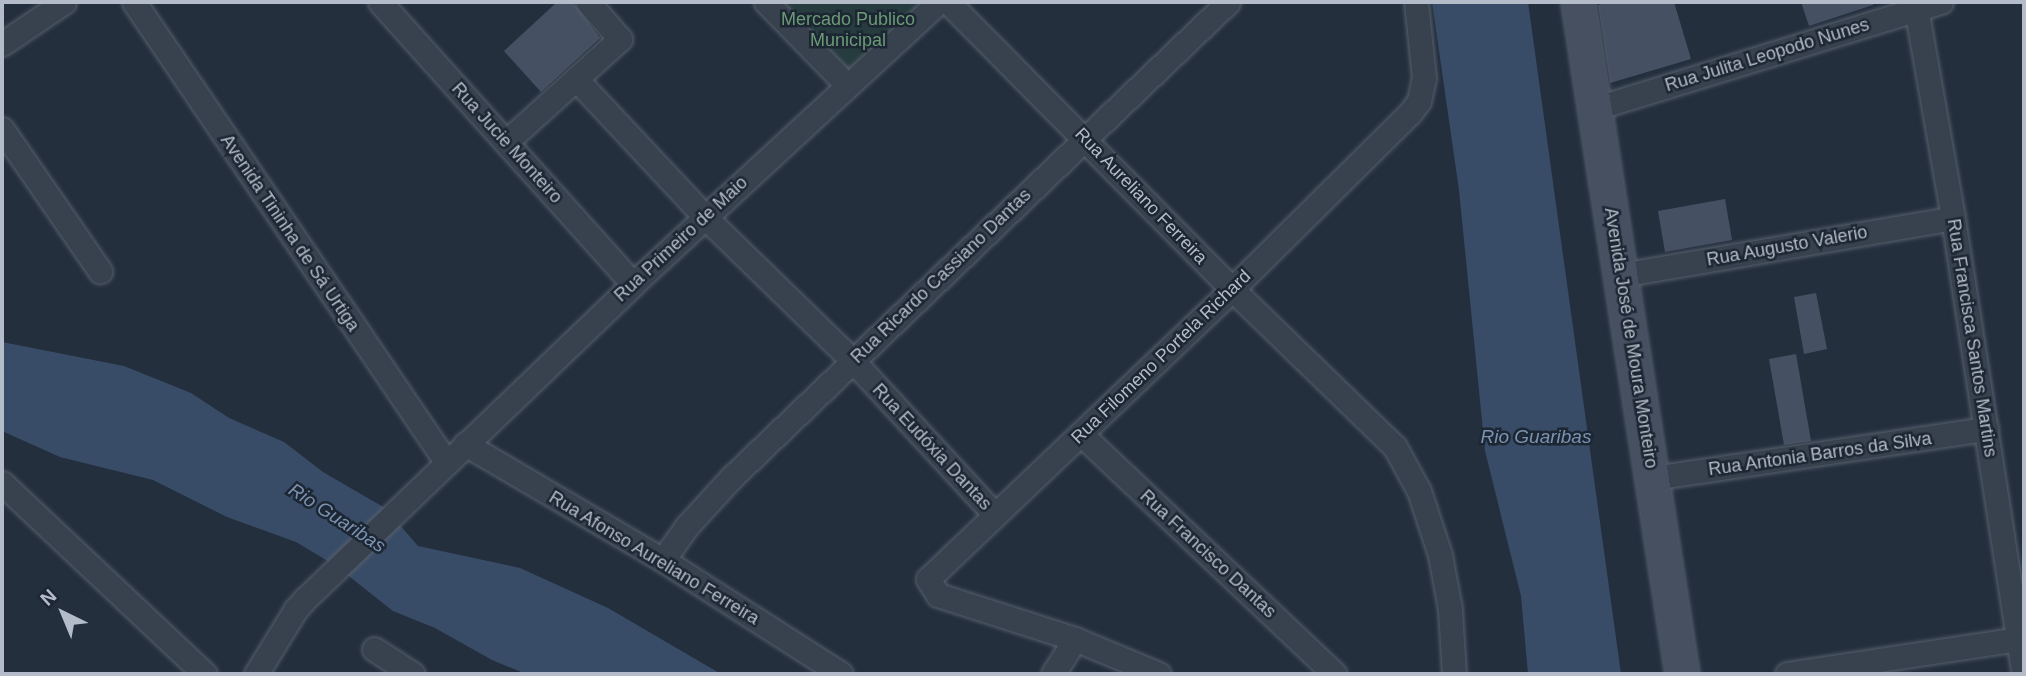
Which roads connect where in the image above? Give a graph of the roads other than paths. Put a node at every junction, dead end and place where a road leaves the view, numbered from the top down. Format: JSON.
{"nodes":[{"id":1,"x":64,"y":2,"type":"edge"},
{"id":2,"x":134,"y":2,"type":"edge"},
{"id":3,"x":380,"y":2,"type":"edge"},
{"id":4,"x":588,"y":2,"type":"edge"},
{"id":5,"x":766,"y":2,"type":"edge"},
{"id":6,"x":939,"y":2,"type":"edge"},
{"id":7,"x":948,"y":2,"type":"edge"},
{"id":8,"x":1228,"y":2,"type":"edge"},
{"id":9,"x":1416,"y":2,"type":"edge"},
{"id":10,"x":1559,"y":2,"type":"edge"},
{"id":11,"x":1578,"y":2,"type":"edge"},
{"id":12,"x":1941,"y":2,"type":"edge"},
{"id":13,"x":1916,"y":6,"type":"edge"},
{"id":14,"x":2,"y":44,"type":"edge"},
{"id":15,"x":576,"y":79,"type":"junction"},
{"id":16,"x":847,"y":85,"type":"junction"},
{"id":17,"x":1594,"y":108,"type":"junction"},
{"id":18,"x":2,"y":129,"type":"edge"},
{"id":19,"x":1085,"y":138,"type":"junction"},
{"id":20,"x":506,"y":142,"type":"junction"},
{"id":21,"x":705,"y":217,"type":"junction"},
{"id":22,"x":1953,"y":218,"type":"junction"},
{"id":23,"x":100,"y":271,"type":"dead end"},
{"id":24,"x":1621,"y":275,"type":"junction"},
{"id":25,"x":633,"y":284,"type":"junction"},
{"id":26,"x":1233,"y":289,"type":"junction"},
{"id":27,"x":853,"y":361,"type":"junction"},
{"id":28,"x":1986,"y":429,"type":"junction"},
{"id":29,"x":1081,"y":434,"type":"junction"},
{"id":30,"x":465,"y":444,"type":"junction"},
{"id":31,"x":447,"y":463,"type":"junction"},
{"id":32,"x":1653,"y":478,"type":"junction"},
{"id":33,"x":2,"y":483,"type":"edge"},
{"id":34,"x":994,"y":514,"type":"junction"},
{"id":35,"x":663,"y":559,"type":"junction"},
{"id":36,"x":1075,"y":639,"type":"junction"},
{"id":37,"x":2019,"y":639,"type":"junction"},
{"id":38,"x":374,"y":649,"type":"dead end"},
{"id":39,"x":205,"y":674,"type":"edge"},
{"id":40,"x":256,"y":674,"type":"edge"},
{"id":41,"x":413,"y":674,"type":"edge"},
{"id":42,"x":841,"y":674,"type":"edge"},
{"id":43,"x":1054,"y":674,"type":"edge"},
{"id":44,"x":1159,"y":674,"type":"edge"},
{"id":45,"x":1335,"y":674,"type":"edge"},
{"id":46,"x":1454,"y":674,"type":"edge"},
{"id":47,"x":1663,"y":674,"type":"edge"},
{"id":48,"x":1682,"y":674,"type":"edge"},
{"id":49,"x":1787,"y":674,"type":"edge"},
{"id":50,"x":2024,"y":674,"type":"edge"}],
"edges":[{"from":1,"to":14,"type":"street"},
{"from":2,"to":31,"type":"street","name":"Avenida Tininha de Sá Urtiga"},
{"from":3,"to":20,"type":"street","name":"Rua Jucie Monteiro"},
{"from":4,"to":15,"type":"street"},
{"from":5,"to":16,"type":"street"},
{"from":6,"to":16,"type":"street","name":"Rua Primeiro de Maio"},
{"from":7,"to":19,"type":"street","name":"Rua Aureliano Ferreira"},
{"from":8,"to":19,"type":"street","name":"Rua Ricardo Cassiano Dantas"},
{"from":9,"to":26,"type":"street","name":"Rua Filomeno Portela Richard"},
{"from":10,"to":47,"type":"main road","name":"Avenida José de Moura Monteiro"},
{"from":11,"to":17,"type":"main road","name":"Avenida José de Moura Monteiro"},
{"from":12,"to":13,"type":"street","name":"Rua Julita Leopodo Nunes"},
{"from":13,"to":17,"type":"street","name":"Rua Julita Leopodo Nunes"},
{"from":13,"to":22,"type":"street","name":"Rua Francisca Santos Martins"},
{"from":15,"to":20,"type":"street"},
{"from":15,"to":21,"type":"street","name":"Rua Eudóxia Dantas"},
{"from":16,"to":21,"type":"street","name":"Rua Primeiro de Maio"},
{"from":17,"to":24,"type":"main road","name":"Avenida José de Moura Monteiro"},
{"from":18,"to":23,"type":"street"},
{"from":19,"to":26,"type":"street","name":"Rua Aureliano Ferreira"},
{"from":19,"to":27,"type":"street","name":"Rua Ricardo Cassiano Dantas"},
{"from":20,"to":25,"type":"street","name":"Rua Jucie Monteiro"},
{"from":21,"to":25,"type":"street","name":"Rua Primeiro de Maio"},
{"from":21,"to":27,"type":"street","name":"Rua Eudóxia Dantas"},
{"from":22,"to":24,"type":"street","name":"Rua Augusto Valerio"},
{"from":22,"to":28,"type":"street","name":"Rua Francisca Santos Martins"},
{"from":24,"to":32,"type":"main road","name":"Avenida José de Moura Monteiro"},
{"from":25,"to":30,"type":"street","name":"Rua Primeiro de Maio"},
{"from":26,"to":29,"type":"street","name":"Rua Filomeno Portela Richard"},
{"from":26,"to":46,"type":"street","name":"Rua Aureliano Ferreira"},
{"from":27,"to":34,"type":"street","name":"Rua Eudóxia Dantas"},
{"from":27,"to":35,"type":"street","name":"Rua Ricardo Cassiano Dantas"},
{"from":28,"to":32,"type":"street","name":"Rua Antonia Barros da Silva"},
{"from":28,"to":37,"type":"street","name":"Rua Francisca Santos Martins"},
{"from":29,"to":34,"type":"street","name":"Rua Filomeno Portela Richard"},
{"from":29,"to":45,"type":"street","name":"Rua Francisco Dantas"},
{"from":30,"to":31,"type":"street","name":"Rua Primeiro de Maio"},
{"from":30,"to":35,"type":"street","name":"Rua Afonso Aureliano Ferreira"},
{"from":31,"to":40,"type":"street","name":"Rua Primeiro de Maio"},
{"from":32,"to":48,"type":"main road","name":"Avenida José de Moura Monteiro"},
{"from":33,"to":39,"type":"street"},
{"from":34,"to":36,"type":"street","name":"Rua Filomeno Portela Richard"},
{"from":35,"to":42,"type":"street","name":"Rua Afonso Aureliano Ferreira"},
{"from":36,"to":43,"type":"street"},
{"from":36,"to":44,"type":"street"},
{"from":37,"to":49,"type":"street"},
{"from":37,"to":50,"type":"street","name":"Rua Francisca Santos Martins"},
{"from":38,"to":41,"type":"street"}]}
